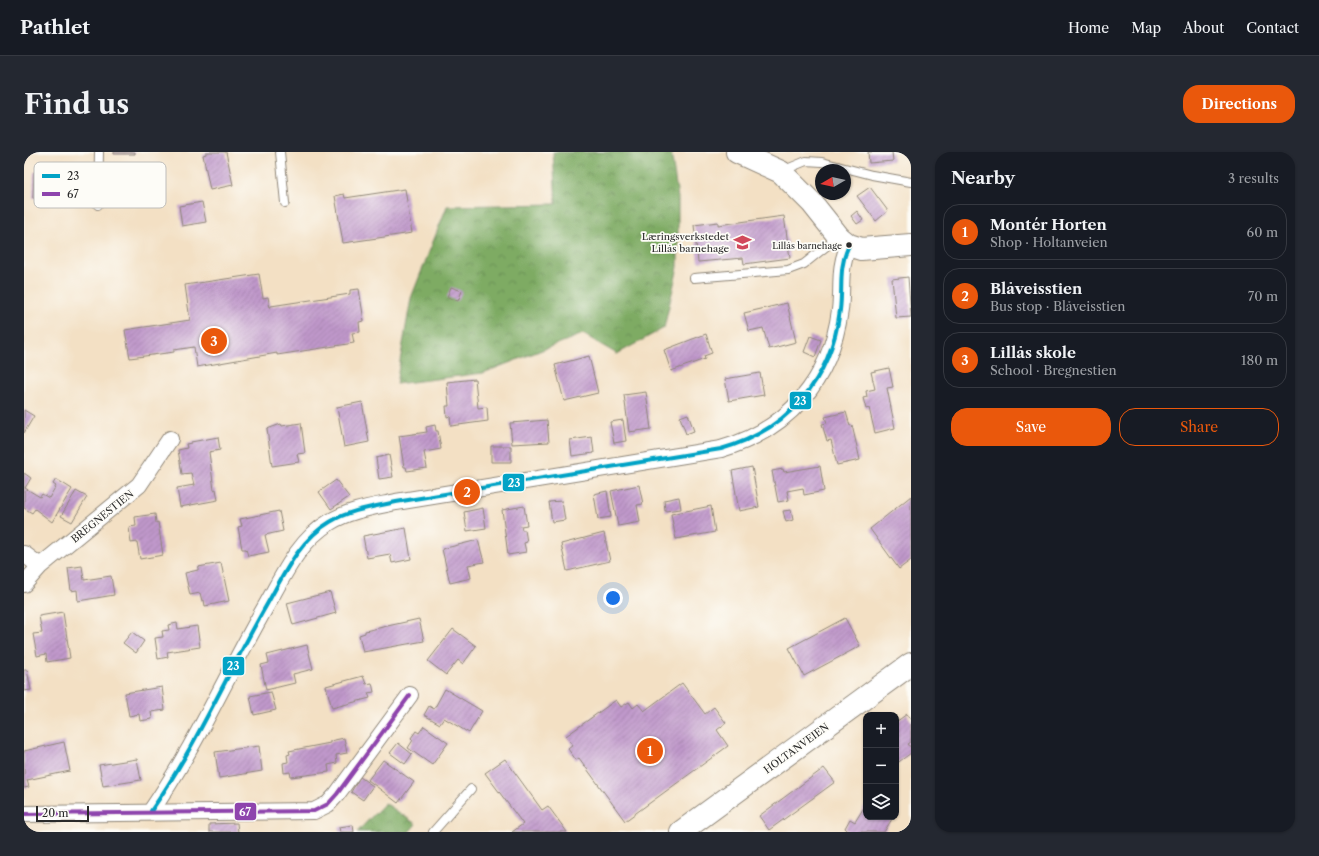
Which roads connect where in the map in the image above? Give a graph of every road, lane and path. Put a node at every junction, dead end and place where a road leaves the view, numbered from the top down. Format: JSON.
{"nodes":[{"id":1,"x":99,"y":152,"type":"edge"},
{"id":2,"x":280,"y":152,"type":"edge"},
{"id":3,"x":737,"y":152,"type":"edge"},
{"id":4,"x":99,"y":162,"type":"edge"},
{"id":5,"x":781,"y":172,"type":"junction"},
{"id":6,"x":911,"y":182,"type":"edge"},
{"id":7,"x":285,"y":203,"type":"dead end"},
{"id":8,"x":844,"y":241,"type":"junction"},
{"id":9,"x":911,"y":245,"type":"edge"},
{"id":10,"x":694,"y":278,"type":"dead end"},
{"id":11,"x":170,"y":439,"type":"dead end"},
{"id":12,"x":24,"y":554,"type":"edge"},
{"id":13,"x":40,"y":566,"type":"junction"},
{"id":14,"x":24,"y":584,"type":"edge"},
{"id":15,"x":911,"y":664,"type":"edge"},
{"id":16,"x":410,"y":695,"type":"dead end"},
{"id":17,"x":471,"y":788,"type":"dead end"},
{"id":18,"x":151,"y":811,"type":"junction"},
{"id":19,"x":24,"y":814,"type":"edge"},
{"id":20,"x":433,"y":832,"type":"edge"},
{"id":21,"x":681,"y":832,"type":"edge"}],
"edges":[{"from":1,"to":4,"type":"lane"},
{"from":2,"to":7,"type":"lane"},
{"from":3,"to":5,"type":"main road"},
{"from":5,"to":6,"type":"lane"},
{"from":5,"to":8,"type":"main road"},
{"from":8,"to":9,"type":"main road"},
{"from":8,"to":10,"type":"lane"},
{"from":8,"to":18,"type":"street"},
{"from":11,"to":13,"type":"street","name":"BREGNESTIEN"},
{"from":12,"to":13,"type":"street"},
{"from":13,"to":14,"type":"street","name":"BREGNESTIEN"},
{"from":15,"to":21,"type":"main road","name":"HOLTANVEIEN"},
{"from":16,"to":18,"type":"street"},
{"from":17,"to":20,"type":"lane"},
{"from":18,"to":19,"type":"street"}]}
